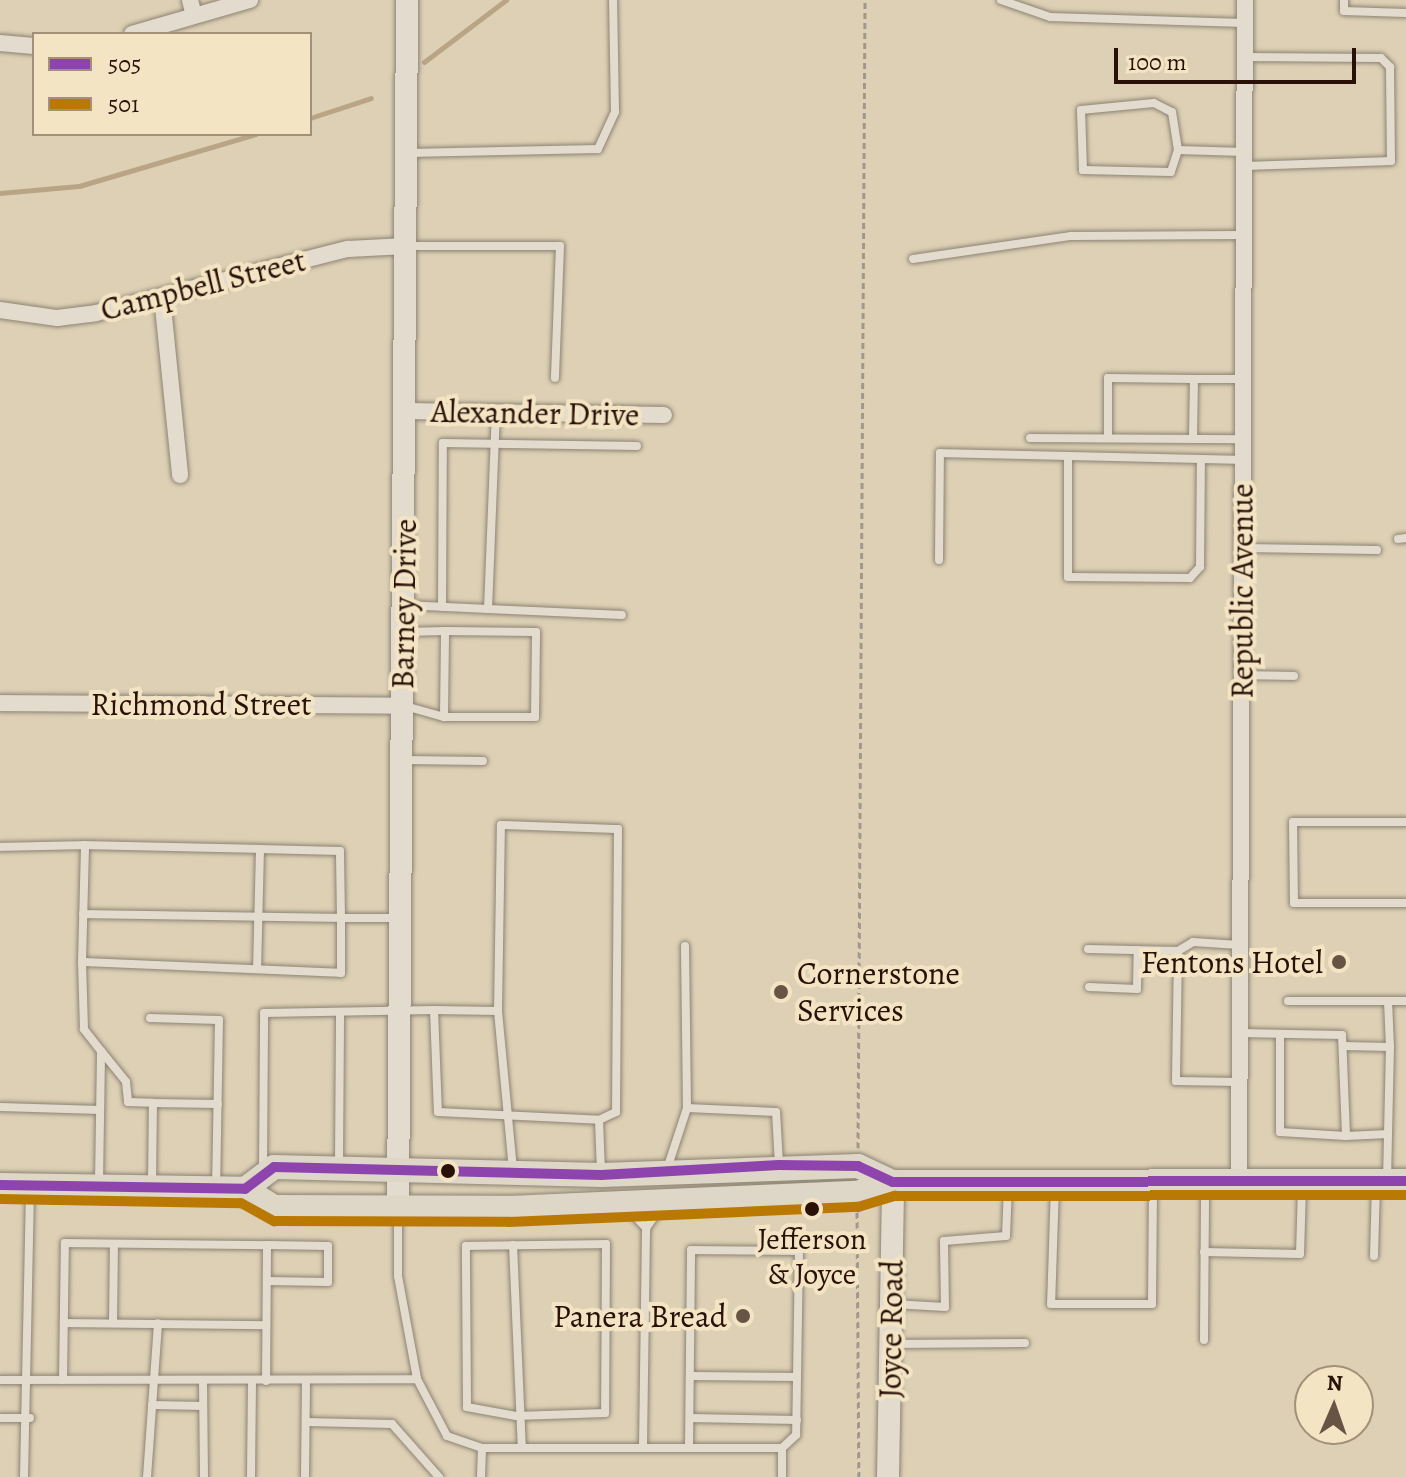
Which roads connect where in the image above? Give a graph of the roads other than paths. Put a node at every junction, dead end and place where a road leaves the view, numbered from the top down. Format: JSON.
{"nodes":[{"id":1,"x":250,"y":0,"type":"edge"},
{"id":2,"x":407,"y":0,"type":"edge"},
{"id":3,"x":613,"y":0,"type":"edge"},
{"id":4,"x":1001,"y":0,"type":"edge"},
{"id":5,"x":1245,"y":0,"type":"edge"},
{"id":6,"x":1344,"y":0,"type":"edge"},
{"id":7,"x":192,"y":8,"type":"edge"},
{"id":8,"x":1406,"y":13,"type":"edge"},
{"id":9,"x":1244,"y":23,"type":"junction"},
{"id":10,"x":137,"y":32,"type":"edge"},
{"id":11,"x":0,"y":43,"type":"edge"},
{"id":12,"x":32,"y":46,"type":"edge"},
{"id":13,"x":1244,"y":57,"type":"junction"},
{"id":14,"x":1178,"y":150,"type":"junction"},
{"id":15,"x":407,"y":153,"type":"junction"},
{"id":16,"x":1244,"y":159,"type":"junction"},
{"id":17,"x":1243,"y":235,"type":"junction"},
{"id":18,"x":406,"y":246,"type":"junction"},
{"id":19,"x":913,"y":259,"type":"dead end"},
{"id":20,"x":162,"y":297,"type":"junction"},
{"id":21,"x":0,"y":310,"type":"edge"},
{"id":22,"x":555,"y":378,"type":"dead end"},
{"id":23,"x":1194,"y":379,"type":"junction"},
{"id":24,"x":1243,"y":379,"type":"junction"},
{"id":25,"x":406,"y":411,"type":"junction"},
{"id":26,"x":496,"y":412,"type":"junction"},
{"id":27,"x":664,"y":415,"type":"dead end"},
{"id":28,"x":1030,"y":438,"type":"dead end"},
{"id":29,"x":1108,"y":438,"type":"junction"},
{"id":30,"x":1193,"y":439,"type":"junction"},
{"id":31,"x":1243,"y":439,"type":"junction"},
{"id":32,"x":494,"y":443,"type":"junction"},
{"id":33,"x":637,"y":446,"type":"dead end"},
{"id":34,"x":1068,"y":459,"type":"junction"},
{"id":35,"x":1201,"y":460,"type":"junction"},
{"id":36,"x":1242,"y":460,"type":"junction"},
{"id":37,"x":180,"y":475,"type":"dead end"},
{"id":38,"x":1242,"y":548,"type":"junction"},
{"id":39,"x":1377,"y":550,"type":"dead end"},
{"id":40,"x":939,"y":560,"type":"dead end"},
{"id":41,"x":405,"y":605,"type":"junction"},
{"id":42,"x":442,"y":607,"type":"junction"},
{"id":43,"x":488,"y":609,"type":"junction"},
{"id":44,"x":622,"y":615,"type":"dead end"},
{"id":45,"x":445,"y":631,"type":"junction"},
{"id":46,"x":405,"y":632,"type":"junction"},
{"id":47,"x":1241,"y":675,"type":"junction"},
{"id":48,"x":1294,"y":676,"type":"dead end"},
{"id":49,"x":0,"y":703,"type":"edge"},
{"id":50,"x":403,"y":706,"type":"junction"},
{"id":51,"x":444,"y":717,"type":"junction"},
{"id":52,"x":403,"y":760,"type":"junction"},
{"id":53,"x":483,"y":761,"type":"dead end"},
{"id":54,"x":1406,"y":822,"type":"edge"},
{"id":55,"x":85,"y":845,"type":"junction"},
{"id":56,"x":0,"y":847,"type":"edge"},
{"id":57,"x":260,"y":849,"type":"junction"},
{"id":58,"x":1406,"y":903,"type":"edge"},
{"id":59,"x":83,"y":914,"type":"junction"},
{"id":60,"x":258,"y":916,"type":"junction"},
{"id":61,"x":341,"y":918,"type":"junction"},
{"id":62,"x":401,"y":918,"type":"junction"},
{"id":63,"x":1240,"y":945,"type":"junction"},
{"id":64,"x":685,"y":946,"type":"dead end"},
{"id":65,"x":1088,"y":949,"type":"dead end"},
{"id":66,"x":1138,"y":950,"type":"junction"},
{"id":67,"x":1178,"y":951,"type":"junction"},
{"id":68,"x":82,"y":962,"type":"junction"},
{"id":69,"x":257,"y":969,"type":"junction"},
{"id":70,"x":1089,"y":987,"type":"dead end"},
{"id":71,"x":1288,"y":1001,"type":"dead end"},
{"id":72,"x":1388,"y":1001,"type":"junction"},
{"id":73,"x":1406,"y":1001,"type":"edge"},
{"id":74,"x":434,"y":1010,"type":"junction"},
{"id":75,"x":498,"y":1011,"type":"junction"},
{"id":76,"x":340,"y":1014,"type":"junction"},
{"id":77,"x":399,"y":1015,"type":"junction"},
{"id":78,"x":150,"y":1018,"type":"dead end"},
{"id":79,"x":1240,"y":1033,"type":"junction"},
{"id":80,"x":1280,"y":1034,"type":"junction"},
{"id":81,"x":1343,"y":1046,"type":"junction"},
{"id":82,"x":1390,"y":1047,"type":"junction"},
{"id":83,"x":101,"y":1051,"type":"junction"},
{"id":84,"x":1239,"y":1082,"type":"junction"},
{"id":85,"x":153,"y":1103,"type":"junction"},
{"id":86,"x":218,"y":1104,"type":"junction"},
{"id":87,"x":0,"y":1107,"type":"edge"},
{"id":88,"x":687,"y":1108,"type":"junction"},
{"id":89,"x":100,"y":1110,"type":"junction"},
{"id":90,"x":503,"y":1116,"type":"junction"},
{"id":91,"x":599,"y":1120,"type":"junction"},
{"id":92,"x":1388,"y":1134,"type":"junction"},
{"id":93,"x":1346,"y":1136,"type":"junction"},
{"id":94,"x":779,"y":1165,"type":"junction"},
{"id":95,"x":339,"y":1169,"type":"junction"},
{"id":96,"x":666,"y":1172,"type":"junction"},
{"id":97,"x":398,"y":1173,"type":"junction"},
{"id":98,"x":514,"y":1174,"type":"junction"},
{"id":99,"x":601,"y":1175,"type":"junction"},
{"id":100,"x":1153,"y":1181,"type":"junction"},
{"id":101,"x":1205,"y":1181,"type":"junction"},
{"id":102,"x":1239,"y":1181,"type":"junction"},
{"id":103,"x":1302,"y":1181,"type":"junction"},
{"id":104,"x":1390,"y":1181,"type":"edge"},
{"id":105,"x":254,"y":1182,"type":"junction"},
{"id":106,"x":893,"y":1182,"type":"junction"},
{"id":107,"x":1009,"y":1182,"type":"junction"},
{"id":108,"x":1056,"y":1182,"type":"junction"},
{"id":109,"x":0,"y":1185,"type":"edge"},
{"id":110,"x":30,"y":1186,"type":"junction"},
{"id":111,"x":99,"y":1187,"type":"junction"},
{"id":112,"x":152,"y":1188,"type":"junction"},
{"id":113,"x":216,"y":1189,"type":"junction"},
{"id":114,"x":667,"y":1198,"type":"junction"},
{"id":115,"x":620,"y":1202,"type":"junction"},
{"id":116,"x":398,"y":1208,"type":"junction"},
{"id":117,"x":646,"y":1228,"type":"junction"},
{"id":118,"x":114,"y":1244,"type":"junction"},
{"id":119,"x":267,"y":1245,"type":"junction"},
{"id":120,"x":513,"y":1245,"type":"junction"},
{"id":121,"x":1204,"y":1252,"type":"junction"},
{"id":122,"x":1374,"y":1256,"type":"dead end"},
{"id":123,"x":267,"y":1281,"type":"junction"},
{"id":124,"x":892,"y":1304,"type":"junction"},
{"id":125,"x":64,"y":1323,"type":"junction"},
{"id":126,"x":113,"y":1323,"type":"junction"},
{"id":127,"x":158,"y":1323,"type":"junction"},
{"id":128,"x":266,"y":1325,"type":"junction"},
{"id":129,"x":1204,"y":1340,"type":"dead end"},
{"id":130,"x":1025,"y":1343,"type":"dead end"},
{"id":131,"x":892,"y":1344,"type":"junction"},
{"id":132,"x":690,"y":1376,"type":"junction"},
{"id":133,"x":797,"y":1377,"type":"junction"},
{"id":134,"x":417,"y":1379,"type":"junction"},
{"id":135,"x":0,"y":1380,"type":"edge"},
{"id":136,"x":30,"y":1380,"type":"junction"},
{"id":137,"x":63,"y":1380,"type":"junction"},
{"id":138,"x":157,"y":1381,"type":"junction"},
{"id":139,"x":203,"y":1381,"type":"junction"},
{"id":140,"x":252,"y":1381,"type":"junction"},
{"id":141,"x":266,"y":1381,"type":"junction"},
{"id":142,"x":306,"y":1381,"type":"junction"},
{"id":143,"x":152,"y":1405,"type":"junction"},
{"id":144,"x":203,"y":1406,"type":"junction"},
{"id":145,"x":516,"y":1416,"type":"junction"},
{"id":146,"x":0,"y":1418,"type":"edge"},
{"id":147,"x":30,"y":1418,"type":"junction"},
{"id":148,"x":690,"y":1418,"type":"junction"},
{"id":149,"x":797,"y":1420,"type":"junction"},
{"id":150,"x":306,"y":1422,"type":"junction"},
{"id":151,"x":643,"y":1447,"type":"junction"},
{"id":152,"x":689,"y":1447,"type":"junction"},
{"id":153,"x":482,"y":1448,"type":"junction"},
{"id":154,"x":522,"y":1448,"type":"junction"},
{"id":155,"x":782,"y":1448,"type":"junction"},
{"id":156,"x":24,"y":1477,"type":"edge"},
{"id":157,"x":147,"y":1477,"type":"edge"},
{"id":158,"x":204,"y":1477,"type":"edge"},
{"id":159,"x":251,"y":1477,"type":"edge"},
{"id":160,"x":305,"y":1477,"type":"edge"},
{"id":161,"x":439,"y":1477,"type":"edge"},
{"id":162,"x":481,"y":1477,"type":"edge"},
{"id":163,"x":782,"y":1477,"type":"edge"},
{"id":164,"x":888,"y":1477,"type":"edge"}],
"edges":[{"from":1,"to":7,"type":"street"},
{"from":2,"to":15,"type":"street","name":"Barney Drive"},
{"from":3,"to":15,"type":"lane"},
{"from":4,"to":9,"type":"lane"},
{"from":5,"to":9,"type":"street","name":"Republic Avenue"},
{"from":6,"to":8,"type":"lane"},
{"from":7,"to":10,"type":"street"},
{"from":9,"to":13,"type":"street","name":"Republic Avenue"},
{"from":11,"to":12,"type":"street"},
{"from":13,"to":16,"type":"street","name":"Republic Avenue"},
{"from":13,"to":16,"type":"lane"},
{"from":14,"to":14,"type":"lane"},
{"from":14,"to":16,"type":"lane"},
{"from":15,"to":18,"type":"street","name":"Barney Drive"},
{"from":16,"to":17,"type":"street","name":"Republic Avenue"},
{"from":17,"to":19,"type":"lane"},
{"from":17,"to":24,"type":"street","name":"Republic Avenue"},
{"from":18,"to":20,"type":"street","name":"Campbell Street"},
{"from":18,"to":22,"type":"lane"},
{"from":18,"to":25,"type":"street","name":"Barney Drive"},
{"from":20,"to":21,"type":"street","name":"Campbell Street"},
{"from":20,"to":37,"type":"street"},
{"from":23,"to":24,"type":"lane"},
{"from":23,"to":29,"type":"lane"},
{"from":23,"to":30,"type":"lane"},
{"from":24,"to":31,"type":"street","name":"Republic Avenue"},
{"from":25,"to":26,"type":"street","name":"Alexander Drive"},
{"from":25,"to":41,"type":"street","name":"Barney Drive"},
{"from":26,"to":27,"type":"street","name":"Alexander Drive"},
{"from":26,"to":32,"type":"lane"},
{"from":28,"to":29,"type":"lane"},
{"from":29,"to":30,"type":"lane"},
{"from":30,"to":31,"type":"lane"},
{"from":31,"to":36,"type":"street","name":"Republic Avenue"},
{"from":32,"to":33,"type":"lane"},
{"from":32,"to":42,"type":"lane"},
{"from":32,"to":43,"type":"lane"},
{"from":34,"to":35,"type":"lane"},
{"from":34,"to":35,"type":"lane"},
{"from":34,"to":40,"type":"lane"},
{"from":35,"to":36,"type":"lane"},
{"from":36,"to":38,"type":"street","name":"Republic Avenue"},
{"from":38,"to":39,"type":"lane"},
{"from":38,"to":47,"type":"street","name":"Republic Avenue"},
{"from":41,"to":42,"type":"lane"},
{"from":41,"to":46,"type":"street","name":"Barney Drive"},
{"from":42,"to":43,"type":"lane"},
{"from":43,"to":44,"type":"lane"},
{"from":45,"to":46,"type":"lane"},
{"from":45,"to":51,"type":"lane"},
{"from":45,"to":51,"type":"lane"},
{"from":46,"to":50,"type":"street","name":"Barney Drive"},
{"from":47,"to":48,"type":"lane"},
{"from":47,"to":63,"type":"street","name":"Republic Avenue"},
{"from":49,"to":50,"type":"street","name":"Richmond Street"},
{"from":50,"to":51,"type":"lane"},
{"from":50,"to":52,"type":"street","name":"Barney Drive"},
{"from":52,"to":53,"type":"lane"},
{"from":52,"to":62,"type":"street","name":"Barney Drive"},
{"from":54,"to":58,"type":"lane"},
{"from":55,"to":56,"type":"lane"},
{"from":55,"to":57,"type":"lane"},
{"from":55,"to":59,"type":"lane"},
{"from":57,"to":60,"type":"lane"},
{"from":57,"to":61,"type":"lane"},
{"from":59,"to":60,"type":"lane"},
{"from":59,"to":68,"type":"lane"},
{"from":60,"to":61,"type":"lane"},
{"from":60,"to":69,"type":"lane"},
{"from":61,"to":62,"type":"lane"},
{"from":61,"to":69,"type":"lane"},
{"from":62,"to":77,"type":"street","name":"Barney Drive"},
{"from":63,"to":67,"type":"lane"},
{"from":63,"to":79,"type":"street","name":"Republic Avenue"},
{"from":64,"to":88,"type":"lane"},
{"from":65,"to":66,"type":"lane"},
{"from":66,"to":67,"type":"lane"},
{"from":66,"to":70,"type":"lane"},
{"from":67,"to":84,"type":"lane"},
{"from":68,"to":69,"type":"lane"},
{"from":68,"to":83,"type":"lane"},
{"from":71,"to":72,"type":"lane"},
{"from":72,"to":73,"type":"lane"},
{"from":72,"to":82,"type":"lane"},
{"from":74,"to":75,"type":"lane"},
{"from":74,"to":77,"type":"lane"},
{"from":74,"to":90,"type":"lane"},
{"from":75,"to":90,"type":"lane"},
{"from":75,"to":91,"type":"lane"},
{"from":76,"to":77,"type":"lane"},
{"from":76,"to":95,"type":"lane"},
{"from":76,"to":105,"type":"lane"},
{"from":77,"to":97,"type":"street","name":"Barney Drive"},
{"from":78,"to":86,"type":"lane"},
{"from":79,"to":80,"type":"lane"},
{"from":79,"to":84,"type":"street","name":"Republic Avenue"},
{"from":80,"to":81,"type":"lane"},
{"from":80,"to":93,"type":"lane"},
{"from":81,"to":82,"type":"lane"},
{"from":81,"to":93,"type":"lane"},
{"from":82,"to":92,"type":"lane"},
{"from":83,"to":85,"type":"lane"},
{"from":83,"to":89,"type":"lane"},
{"from":84,"to":102,"type":"street","name":"Republic Avenue"},
{"from":85,"to":86,"type":"lane"},
{"from":85,"to":112,"type":"lane"},
{"from":86,"to":113,"type":"lane"},
{"from":87,"to":89,"type":"lane"},
{"from":88,"to":94,"type":"lane"},
{"from":88,"to":96,"type":"lane"},
{"from":89,"to":111,"type":"lane"},
{"from":90,"to":91,"type":"lane"},
{"from":90,"to":98,"type":"lane"},
{"from":91,"to":99,"type":"lane"},
{"from":92,"to":93,"type":"lane"},
{"from":92,"to":104,"type":"lane"},
{"from":94,"to":96,"type":"main road"},
{"from":94,"to":106,"type":"main road"},
{"from":95,"to":97,"type":"main road"},
{"from":95,"to":105,"type":"main road"},
{"from":96,"to":99,"type":"main road"},
{"from":97,"to":98,"type":"main road"},
{"from":97,"to":116,"type":"street","name":"Barney Drive"},
{"from":98,"to":99,"type":"main road"},
{"from":100,"to":101,"type":"main road"},
{"from":100,"to":108,"type":"main road"},
{"from":100,"to":108,"type":"lane"},
{"from":101,"to":102,"type":"main road"},
{"from":101,"to":121,"type":"lane"},
{"from":102,"to":103,"type":"main road"},
{"from":103,"to":104,"type":"main road"},
{"from":103,"to":121,"type":"lane"},
{"from":104,"to":122,"type":"lane"},
{"from":105,"to":113,"type":"main road"},
{"from":105,"to":116,"type":"main road"},
{"from":106,"to":107,"type":"main road"},
{"from":106,"to":114,"type":"main road"},
{"from":106,"to":124,"type":"street","name":"Joyce Road"},
{"from":107,"to":108,"type":"main road"},
{"from":107,"to":124,"type":"lane"},
{"from":109,"to":110,"type":"main road"},
{"from":110,"to":111,"type":"main road"},
{"from":110,"to":136,"type":"lane"},
{"from":111,"to":112,"type":"main road"},
{"from":112,"to":113,"type":"main road"},
{"from":114,"to":115,"type":"main road"},
{"from":114,"to":117,"type":"lane"},
{"from":115,"to":116,"type":"main road"},
{"from":115,"to":117,"type":"lane"},
{"from":116,"to":134,"type":"lane"},
{"from":117,"to":151,"type":"lane"},
{"from":118,"to":119,"type":"lane"},
{"from":118,"to":125,"type":"lane"},
{"from":118,"to":126,"type":"lane"},
{"from":119,"to":123,"type":"lane"},
{"from":119,"to":123,"type":"lane"},
{"from":120,"to":145,"type":"lane"},
{"from":120,"to":145,"type":"lane"},
{"from":120,"to":145,"type":"lane"},
{"from":121,"to":129,"type":"lane"},
{"from":123,"to":128,"type":"lane"},
{"from":124,"to":131,"type":"street","name":"Joyce Road"},
{"from":125,"to":126,"type":"lane"},
{"from":125,"to":137,"type":"lane"},
{"from":126,"to":127,"type":"lane"},
{"from":127,"to":128,"type":"lane"},
{"from":127,"to":138,"type":"lane"},
{"from":128,"to":141,"type":"lane"},
{"from":130,"to":131,"type":"lane"},
{"from":131,"to":164,"type":"street","name":"Joyce Road"},
{"from":132,"to":133,"type":"lane"},
{"from":132,"to":133,"type":"lane"},
{"from":132,"to":148,"type":"lane"},
{"from":133,"to":149,"type":"lane"},
{"from":134,"to":142,"type":"lane"},
{"from":134,"to":153,"type":"lane"},
{"from":135,"to":136,"type":"lane"},
{"from":136,"to":137,"type":"lane"},
{"from":136,"to":147,"type":"lane"},
{"from":137,"to":138,"type":"lane"},
{"from":138,"to":139,"type":"lane"},
{"from":138,"to":143,"type":"lane"},
{"from":139,"to":140,"type":"lane"},
{"from":139,"to":144,"type":"lane"},
{"from":140,"to":141,"type":"lane"},
{"from":140,"to":159,"type":"lane"},
{"from":141,"to":142,"type":"lane"},
{"from":142,"to":150,"type":"lane"},
{"from":143,"to":144,"type":"lane"},
{"from":143,"to":157,"type":"lane"},
{"from":144,"to":158,"type":"lane"},
{"from":145,"to":154,"type":"lane"},
{"from":146,"to":147,"type":"lane"},
{"from":147,"to":156,"type":"lane"},
{"from":148,"to":149,"type":"lane"},
{"from":148,"to":152,"type":"lane"},
{"from":149,"to":155,"type":"lane"},
{"from":150,"to":160,"type":"lane"},
{"from":150,"to":161,"type":"lane"},
{"from":151,"to":152,"type":"lane"},
{"from":151,"to":154,"type":"lane"},
{"from":152,"to":155,"type":"lane"},
{"from":153,"to":154,"type":"lane"},
{"from":153,"to":162,"type":"lane"},
{"from":155,"to":163,"type":"lane"}]}
